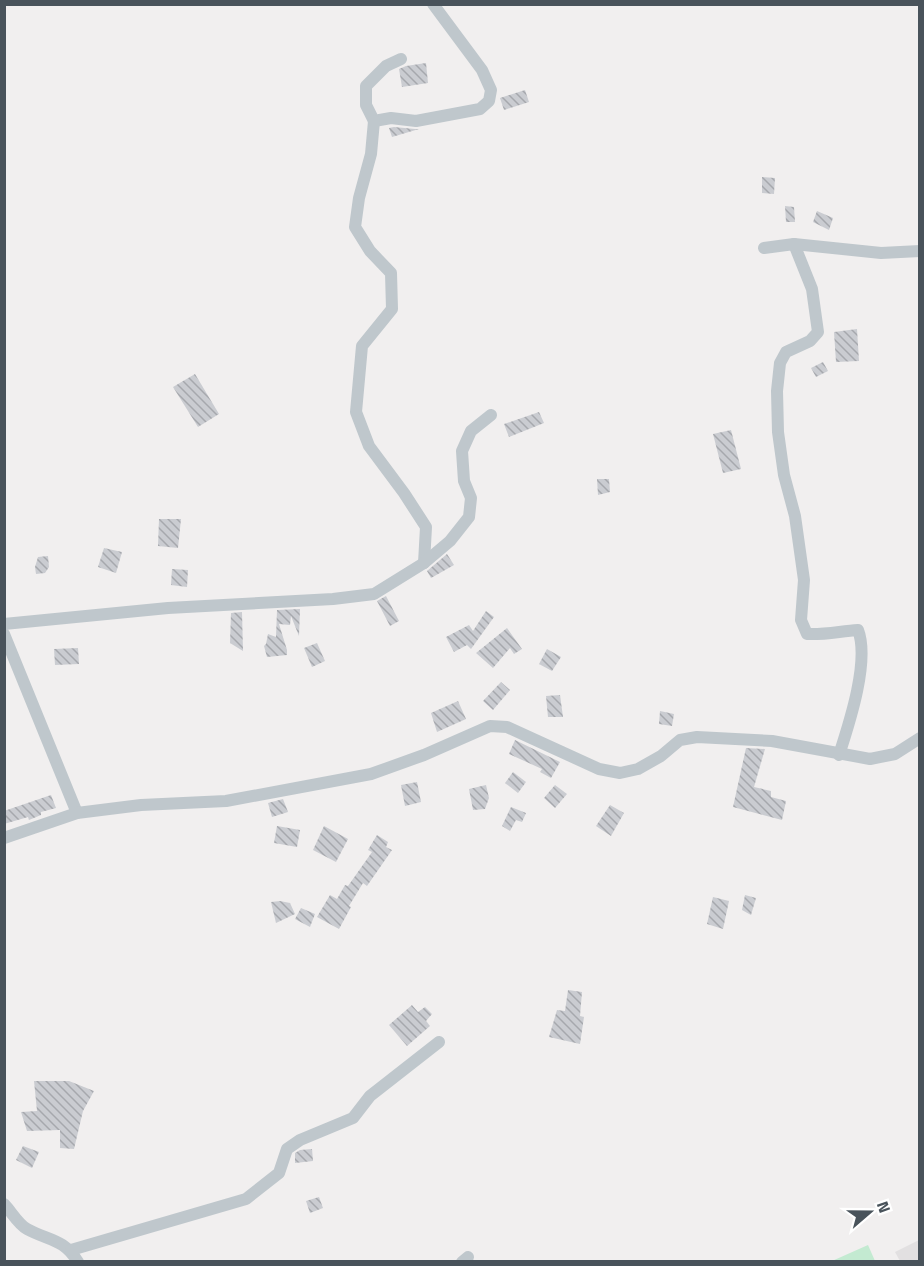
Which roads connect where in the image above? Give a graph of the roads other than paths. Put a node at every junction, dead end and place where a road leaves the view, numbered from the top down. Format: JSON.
{"nodes":[{"id":1,"x":433,"y":4,"type":"edge"},
{"id":2,"x":401,"y":59,"type":"dead end"},
{"id":3,"x":374,"y":121,"type":"junction"},
{"id":4,"x":794,"y":244,"type":"junction"},
{"id":5,"x":764,"y":248,"type":"dead end"},
{"id":6,"x":920,"y":251,"type":"edge"},
{"id":7,"x":491,"y":415,"type":"dead end"},
{"id":8,"x":423,"y":563,"type":"junction"},
{"id":9,"x":4,"y":624,"type":"edge"},
{"id":10,"x":4,"y":634,"type":"edge"},
{"id":11,"x":920,"y":738,"type":"edge"},
{"id":12,"x":839,"y":755,"type":"junction"},
{"id":13,"x":77,"y":813,"type":"junction"},
{"id":14,"x":4,"y":838,"type":"edge"},
{"id":15,"x":438,"y":1042,"type":"dead end"},
{"id":16,"x":4,"y":1204,"type":"edge"},
{"id":17,"x":71,"y":1250,"type":"junction"},
{"id":18,"x":78,"y":1262,"type":"edge"}],
"edges":[{"from":1,"to":3,"type":"street"},
{"from":2,"to":3,"type":"street"},
{"from":3,"to":8,"type":"street"},
{"from":4,"to":5,"type":"street"},
{"from":4,"to":6,"type":"street"},
{"from":4,"to":12,"type":"street"},
{"from":7,"to":8,"type":"street"},
{"from":8,"to":9,"type":"street"},
{"from":10,"to":13,"type":"street"},
{"from":11,"to":12,"type":"street"},
{"from":12,"to":13,"type":"street"},
{"from":13,"to":14,"type":"street"},
{"from":15,"to":17,"type":"street"},
{"from":16,"to":17,"type":"street"},
{"from":17,"to":18,"type":"street"}]}
